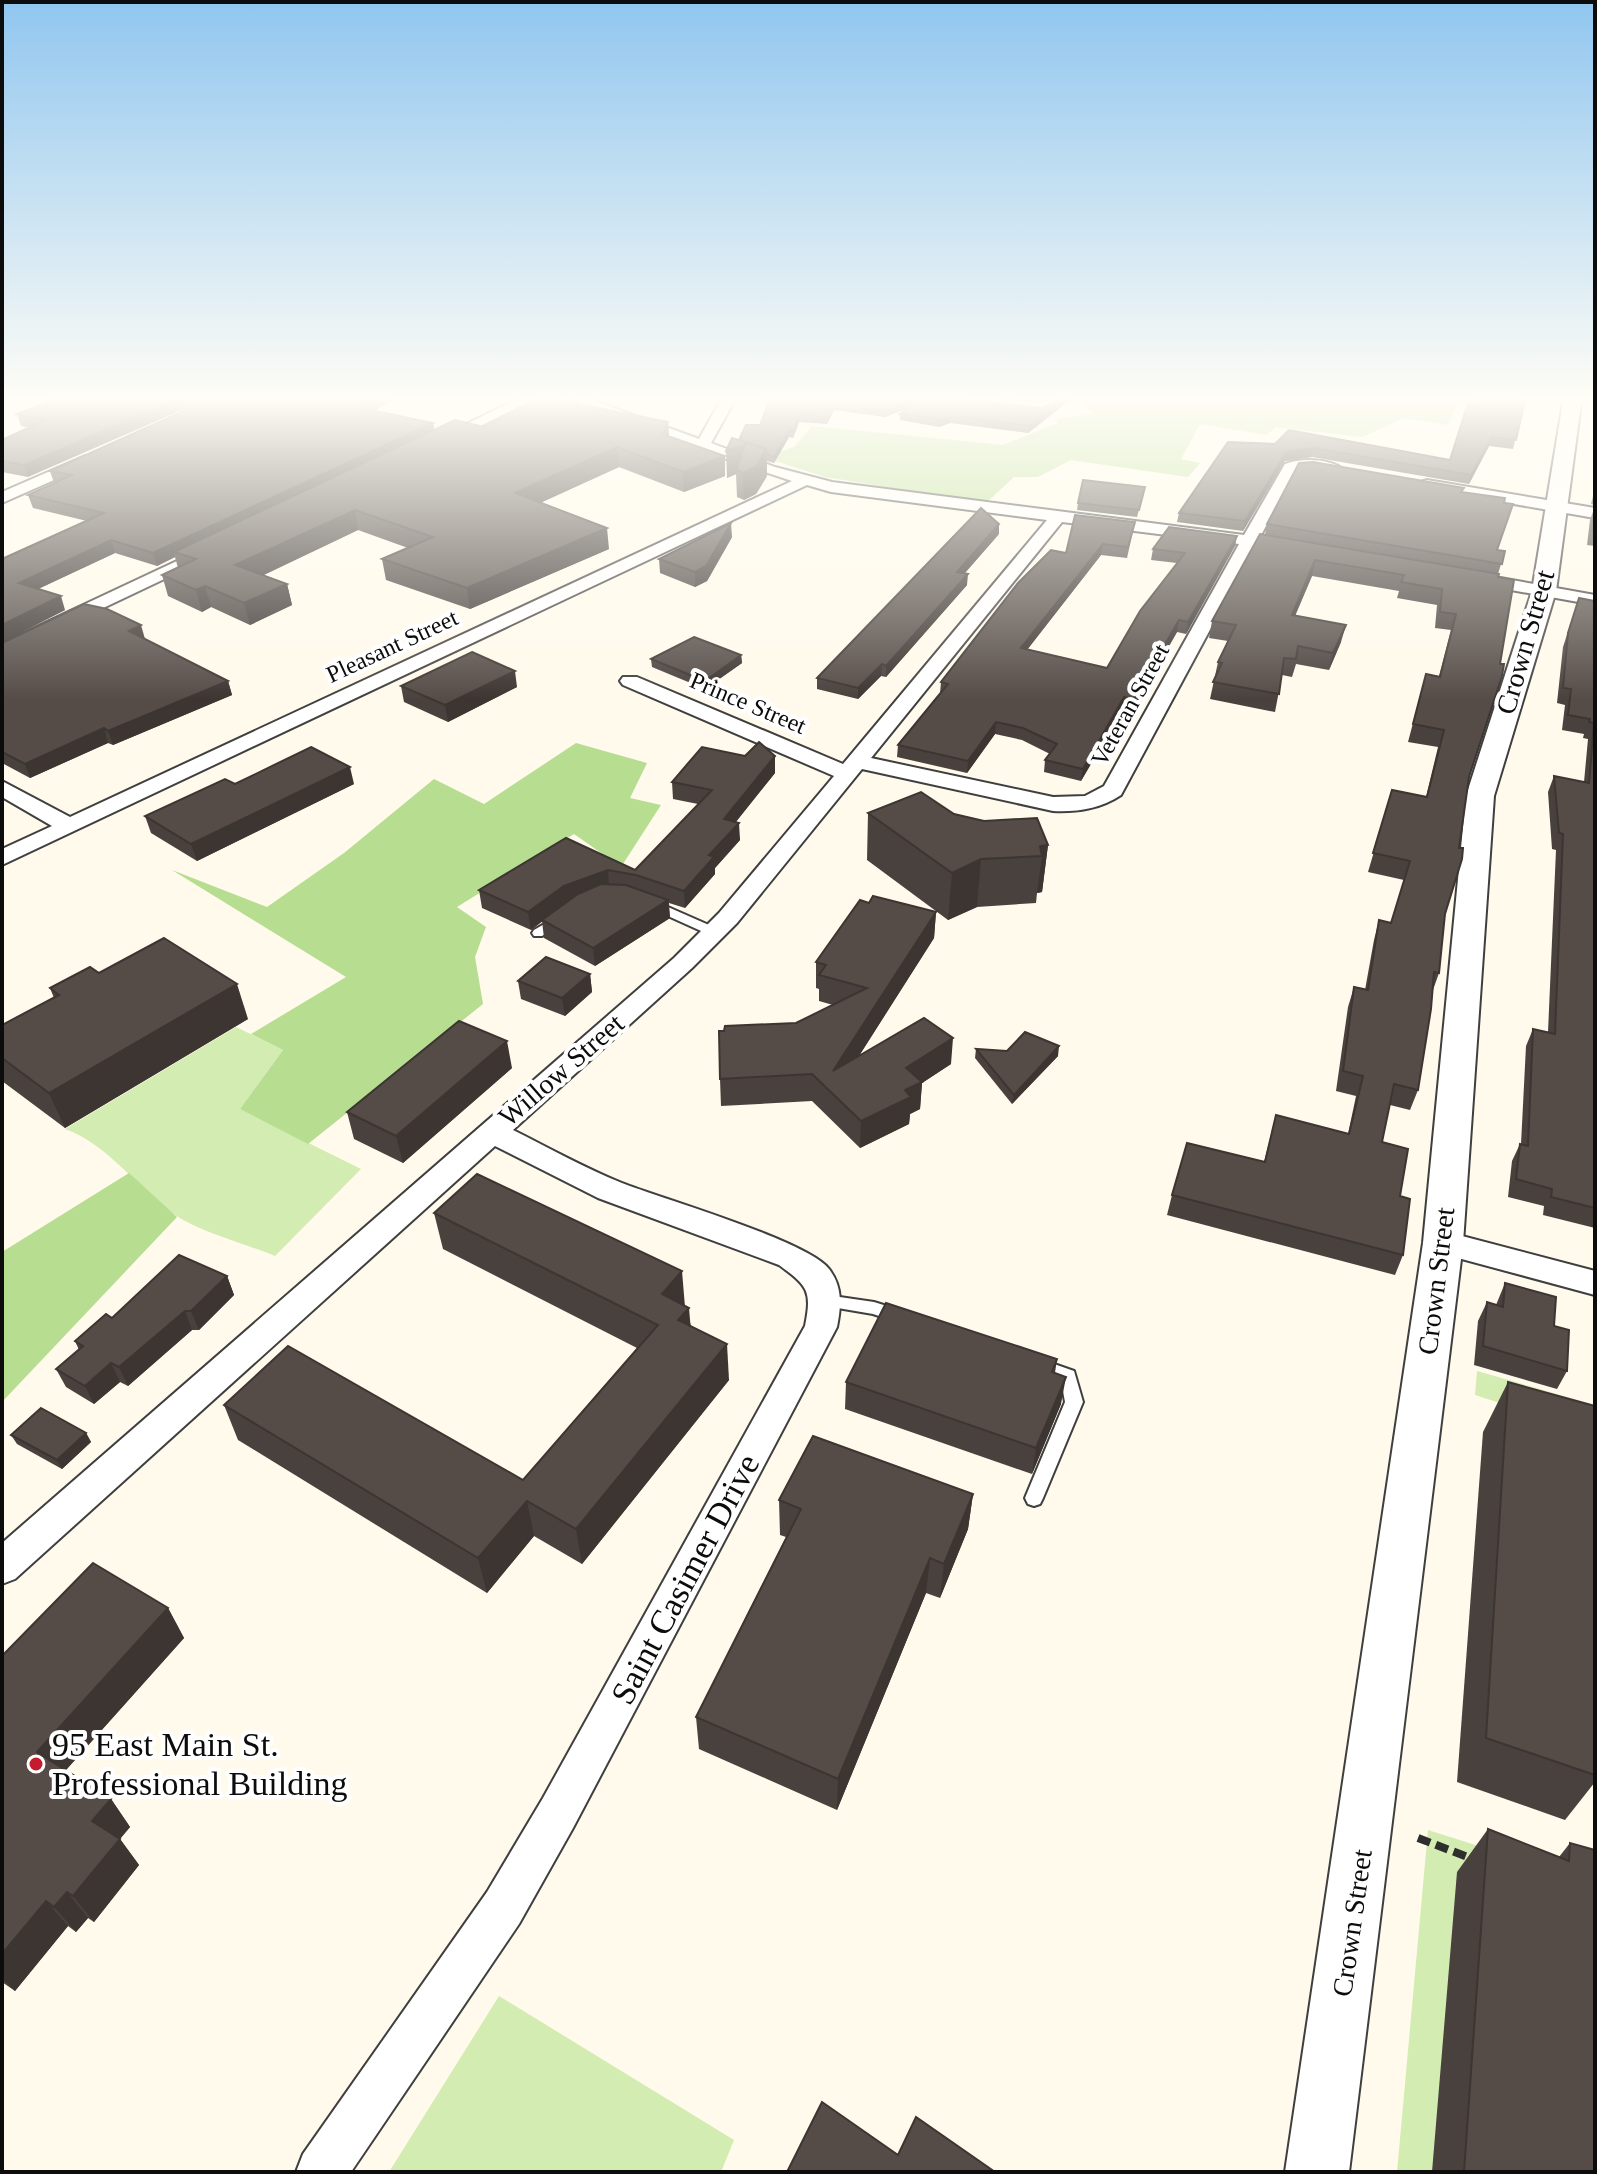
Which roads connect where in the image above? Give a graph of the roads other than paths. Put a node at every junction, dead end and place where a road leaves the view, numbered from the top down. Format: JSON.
{"nodes":[{"id":1,"x":769,"y":497,"type":"edge"},
{"id":2,"x":910,"y":497,"type":"edge"},
{"id":3,"x":1274,"y":497,"type":"edge"},
{"id":4,"x":1504,"y":497,"type":"edge"},
{"id":5,"x":1558,"y":497,"type":"edge"},
{"id":6,"x":1557,"y":506,"type":"junction"},
{"id":7,"x":1595,"y":513,"type":"edge"},
{"id":8,"x":1059,"y":515,"type":"junction"},
{"id":9,"x":232,"y":540,"type":"edge"},
{"id":10,"x":1251,"y":540,"type":"junction"},
{"id":11,"x":1314,"y":550,"type":"edge"},
{"id":12,"x":1464,"y":576,"type":"edge"},
{"id":13,"x":1544,"y":591,"type":"junction"},
{"id":14,"x":1595,"y":600,"type":"edge"},
{"id":15,"x":2,"y":650,"type":"edge"},
{"id":16,"x":630,"y":681,"type":"dead end"},
{"id":17,"x":852,"y":767,"type":"junction"},
{"id":18,"x":2,"y":788,"type":"edge"},
{"id":19,"x":69,"y":826,"type":"junction"},
{"id":20,"x":2,"y":858,"type":"edge"},
{"id":21,"x":642,"y":900,"type":"edge"},
{"id":22,"x":574,"y":911,"type":"edge"},
{"id":23,"x":714,"y":932,"type":"junction"},
{"id":24,"x":538,"y":933,"type":"dead end"},
{"id":25,"x":491,"y":1132,"type":"junction"},
{"id":26,"x":1443,"y":1243,"type":"junction"},
{"id":27,"x":1595,"y":1283,"type":"edge"},
{"id":28,"x":826,"y":1301,"type":"junction"},
{"id":29,"x":919,"y":1324,"type":"edge"},
{"id":30,"x":1023,"y":1360,"type":"edge"},
{"id":31,"x":1034,"y":1498,"type":"dead end"},
{"id":32,"x":2,"y":1567,"type":"edge"},
{"id":33,"x":321,"y":2172,"type":"edge"},
{"id":34,"x":1317,"y":2172,"type":"edge"}],
"edges":[{"from":1,"to":19,"type":"street","name":"Pleasant Street"},
{"from":2,"to":8,"type":"street"},
{"from":3,"to":10,"type":"street"},
{"from":4,"to":6,"type":"street"},
{"from":5,"to":6,"type":"street","name":"Crown Street"},
{"from":6,"to":7,"type":"street"},
{"from":6,"to":13,"type":"street","name":"Crown Street"},
{"from":8,"to":10,"type":"street"},
{"from":8,"to":17,"type":"street","name":"Willow Street"},
{"from":9,"to":15,"type":"street"},
{"from":10,"to":11,"type":"street"},
{"from":10,"to":17,"type":"street","name":"Veteran Street"},
{"from":12,"to":13,"type":"street"},
{"from":13,"to":14,"type":"street"},
{"from":13,"to":26,"type":"street","name":"Crown Street"},
{"from":16,"to":17,"type":"street","name":"Prince Street"},
{"from":17,"to":23,"type":"street","name":"Willow Street"},
{"from":18,"to":19,"type":"street"},
{"from":19,"to":20,"type":"street","name":"Pleasant Street"},
{"from":21,"to":23,"type":"lane"},
{"from":22,"to":24,"type":"lane"},
{"from":23,"to":25,"type":"street","name":"Willow Street"},
{"from":25,"to":28,"type":"street"},
{"from":25,"to":32,"type":"street","name":"Willow Street"},
{"from":26,"to":27,"type":"street"},
{"from":26,"to":34,"type":"street","name":"Crown Street"},
{"from":28,"to":29,"type":"lane"},
{"from":28,"to":33,"type":"street","name":"Saint Casimer Drive"},
{"from":30,"to":31,"type":"lane"}]}
